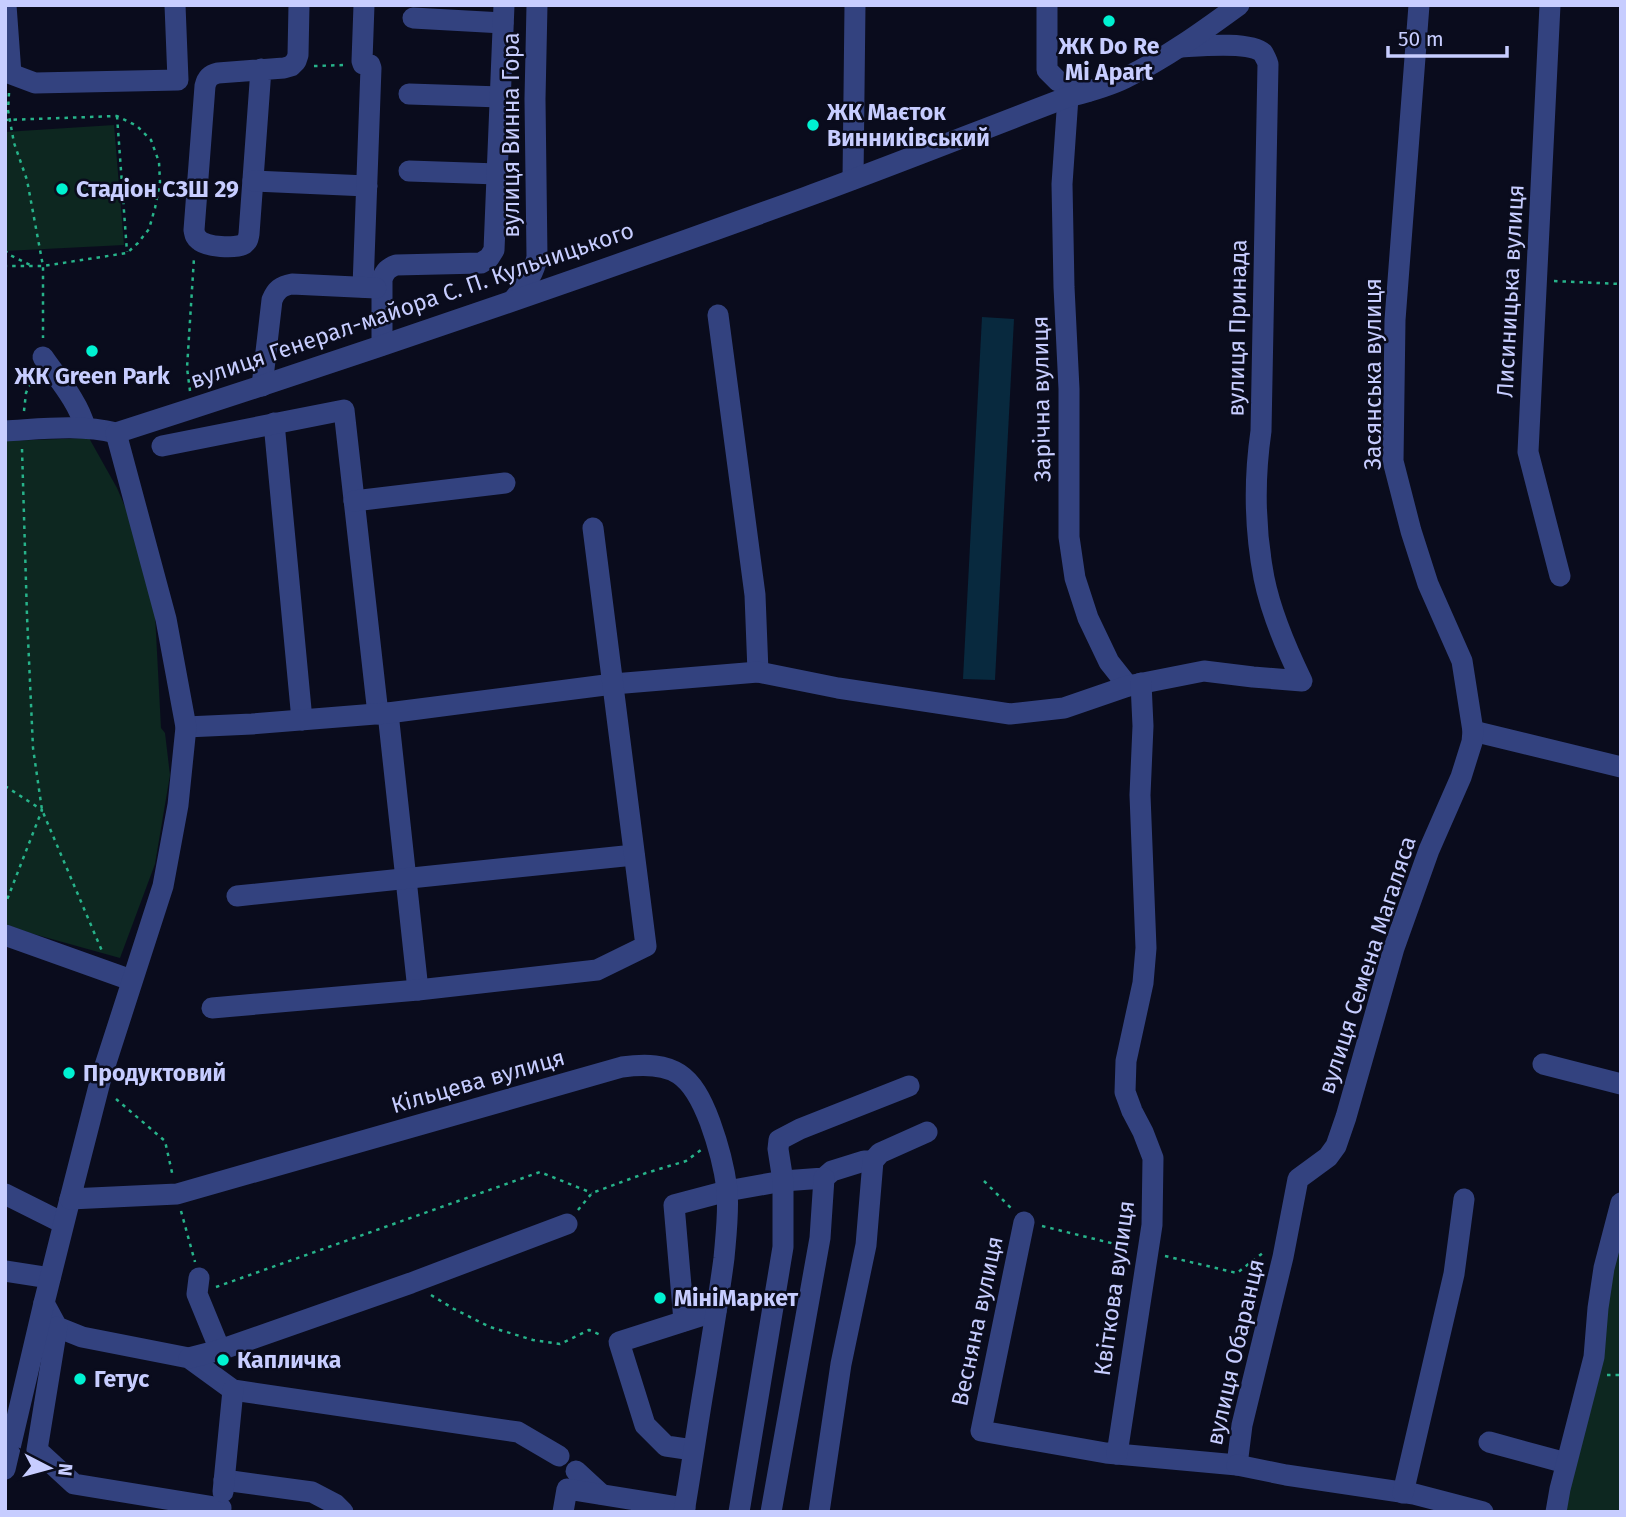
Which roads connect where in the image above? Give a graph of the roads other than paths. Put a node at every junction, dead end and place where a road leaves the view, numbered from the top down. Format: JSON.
{"nodes":[{"id":1,"x":6,"y":5,"type":"edge"},
{"id":2,"x":175,"y":5,"type":"edge"},
{"id":3,"x":299,"y":5,"type":"edge"},
{"id":4,"x":364,"y":5,"type":"edge"},
{"id":5,"x":537,"y":5,"type":"edge"},
{"id":6,"x":855,"y":5,"type":"edge"},
{"id":7,"x":1047,"y":5,"type":"edge"},
{"id":8,"x":1239,"y":5,"type":"edge"},
{"id":9,"x":1419,"y":5,"type":"edge"},
{"id":10,"x":1550,"y":5,"type":"edge"},
{"id":11,"x":504,"y":14,"type":"edge"},
{"id":12,"x":413,"y":18,"type":"dead end"},
{"id":13,"x":1182,"y":47,"type":"junction"},
{"id":14,"x":261,"y":69,"type":"junction"},
{"id":15,"x":409,"y":94,"type":"dead end"},
{"id":16,"x":1078,"y":94,"type":"junction"},
{"id":17,"x":501,"y":97,"type":"junction"},
{"id":18,"x":410,"y":171,"type":"dead end"},
{"id":19,"x":498,"y":174,"type":"junction"},
{"id":20,"x":853,"y":179,"type":"junction"},
{"id":21,"x":253,"y":181,"type":"junction"},
{"id":22,"x":367,"y":186,"type":"junction"},
{"id":23,"x":372,"y":287,"type":"junction"},
{"id":24,"x":514,"y":299,"type":"junction"},
{"id":25,"x":718,"y":315,"type":"dead end"},
{"id":26,"x":382,"y":345,"type":"junction"},
{"id":27,"x":43,"y":357,"type":"road end"},
{"id":28,"x":262,"y":386,"type":"junction"},
{"id":29,"x":274,"y":423,"type":"junction"},
{"id":30,"x":85,"y":428,"type":"junction"},
{"id":31,"x":14,"y":430,"type":"edge"},
{"id":32,"x":116,"y":433,"type":"junction"},
{"id":33,"x":162,"y":446,"type":"dead end"},
{"id":34,"x":505,"y":483,"type":"dead end"},
{"id":35,"x":354,"y":501,"type":"junction"},
{"id":36,"x":593,"y":528,"type":"dead end"},
{"id":37,"x":1560,"y":576,"type":"dead end"},
{"id":38,"x":758,"y":672,"type":"junction"},
{"id":39,"x":613,"y":684,"type":"junction"},
{"id":40,"x":1134,"y":685,"type":"junction"},
{"id":41,"x":383,"y":713,"type":"junction"},
{"id":42,"x":302,"y":720,"type":"junction"},
{"id":43,"x":186,"y":727,"type":"junction"},
{"id":44,"x":1473,"y":731,"type":"junction"},
{"id":45,"x":1621,"y":767,"type":"edge"},
{"id":46,"x":634,"y":855,"type":"junction"},
{"id":47,"x":407,"y":879,"type":"junction"},
{"id":48,"x":237,"y":896,"type":"dead end"},
{"id":49,"x":5,"y":935,"type":"edge"},
{"id":50,"x":131,"y":980,"type":"junction"},
{"id":51,"x":418,"y":990,"type":"junction"},
{"id":52,"x":212,"y":1007,"type":"dead end"},
{"id":53,"x":1543,"y":1064,"type":"dead end"},
{"id":54,"x":1621,"y":1084,"type":"edge"},
{"id":55,"x":909,"y":1086,"type":"dead end"},
{"id":56,"x":927,"y":1132,"type":"dead end"},
{"id":57,"x":873,"y":1161,"type":"junction"},
{"id":58,"x":1314,"y":1168,"type":"joint"},
{"id":59,"x":824,"y":1178,"type":"junction"},
{"id":60,"x":783,"y":1181,"type":"junction"},
{"id":61,"x":727,"y":1191,"type":"junction"},
{"id":62,"x":5,"y":1194,"type":"edge"},
{"id":63,"x":70,"y":1199,"type":"junction"},
{"id":64,"x":1464,"y":1199,"type":"dead end"},
{"id":65,"x":1621,"y":1203,"type":"edge"},
{"id":66,"x":1024,"y":1222,"type":"dead end"},
{"id":67,"x":64,"y":1223,"type":"junction"},
{"id":68,"x":567,"y":1224,"type":"road end"},
{"id":69,"x":5,"y":1271,"type":"edge"},
{"id":70,"x":50,"y":1278,"type":"junction"},
{"id":71,"x":198,"y":1286,"type":"road end"},
{"id":72,"x":44,"y":1303,"type":"junction"},
{"id":73,"x":716,"y":1311,"type":"junction"},
{"id":74,"x":684,"y":1321,"type":"junction"},
{"id":75,"x":57,"y":1327,"type":"junction"},
{"id":76,"x":220,"y":1350,"type":"junction"},
{"id":77,"x":189,"y":1358,"type":"junction"},
{"id":78,"x":233,"y":1390,"type":"junction"},
{"id":79,"x":981,"y":1431,"type":"joint"},
{"id":80,"x":1489,"y":1442,"type":"dead end"},
{"id":81,"x":693,"y":1450,"type":"junction"},
{"id":82,"x":1117,"y":1454,"type":"junction"},
{"id":83,"x":559,"y":1456,"type":"dead end"},
{"id":84,"x":1566,"y":1463,"type":"junction"},
{"id":85,"x":1237,"y":1465,"type":"junction"},
{"id":86,"x":5,"y":1469,"type":"edge"},
{"id":87,"x":576,"y":1471,"type":"dead end"},
{"id":88,"x":224,"y":1480,"type":"junction"},
{"id":89,"x":1403,"y":1493,"type":"junction"},
{"id":90,"x":601,"y":1494,"type":"junction"},
{"id":91,"x":220,"y":1510,"type":"edge"},
{"id":92,"x":685,"y":1510,"type":"edge"},
{"id":93,"x":343,"y":1512,"type":"edge"},
{"id":94,"x":563,"y":1512,"type":"edge"},
{"id":95,"x":739,"y":1512,"type":"edge"},
{"id":96,"x":771,"y":1512,"type":"edge"},
{"id":97,"x":819,"y":1512,"type":"edge"},
{"id":98,"x":1483,"y":1512,"type":"edge"},
{"id":99,"x":1556,"y":1512,"type":"edge"}],
"edges":[{"from":1,"to":2,"type":"street"},
{"from":3,"to":14,"type":"street"},
{"from":4,"to":22,"type":"street"},
{"from":5,"to":24,"type":"street","name":"вулиця Винна Гора"},
{"from":6,"to":20,"type":"street"},
{"from":7,"to":16,"type":"street"},
{"from":8,"to":13,"type":"street","name":"вулиця Генерал-майора С. П. Кульчицького"},
{"from":9,"to":44,"type":"street","name":"Засянська вулиця"},
{"from":10,"to":37,"type":"street","name":"Лисиницька вулиця"},
{"from":11,"to":12,"type":"street"},
{"from":11,"to":17,"type":"street"},
{"from":13,"to":16,"type":"street","name":"вулиця Генерал-майора С. П. Кульчицького"},
{"from":13,"to":40,"type":"street","name":"вулиця Принада"},
{"from":14,"to":21,"type":"street"},
{"from":14,"to":21,"type":"street"},
{"from":15,"to":17,"type":"street"},
{"from":16,"to":20,"type":"street","name":"вулиця Генерал-майора С. П. Кульчицького"},
{"from":16,"to":40,"type":"street","name":"Зарічна вулиця"},
{"from":17,"to":19,"type":"street"},
{"from":18,"to":19,"type":"street"},
{"from":19,"to":23,"type":"street"},
{"from":20,"to":24,"type":"street","name":"вулиця Генерал-майора С. П. Кульчицького"},
{"from":21,"to":22,"type":"street"},
{"from":22,"to":23,"type":"street"},
{"from":23,"to":26,"type":"street"},
{"from":23,"to":28,"type":"street"},
{"from":24,"to":26,"type":"street","name":"вулиця Генерал-майора С. П. Кульчицького"},
{"from":25,"to":38,"type":"street"},
{"from":26,"to":28,"type":"street","name":"вулиця Генерал-майора С. П. Кульчицького"},
{"from":27,"to":30,"type":"street"},
{"from":28,"to":32,"type":"street","name":"вулиця Генерал-майора С. П. Кульчицького"},
{"from":29,"to":33,"type":"street"},
{"from":29,"to":35,"type":"street"},
{"from":29,"to":42,"type":"street"},
{"from":30,"to":31,"type":"street"},
{"from":30,"to":32,"type":"street"},
{"from":32,"to":43,"type":"street"},
{"from":34,"to":35,"type":"street"},
{"from":35,"to":41,"type":"street"},
{"from":36,"to":39,"type":"street"},
{"from":38,"to":39,"type":"street"},
{"from":38,"to":40,"type":"street"},
{"from":39,"to":41,"type":"street"},
{"from":39,"to":46,"type":"street"},
{"from":40,"to":82,"type":"street","name":"Квіткова вулиця"},
{"from":41,"to":42,"type":"street"},
{"from":41,"to":47,"type":"street"},
{"from":42,"to":43,"type":"street"},
{"from":43,"to":50,"type":"street"},
{"from":44,"to":45,"type":"street"},
{"from":44,"to":58,"type":"street","name":"вулиця Семена Магаляса"},
{"from":46,"to":47,"type":"street"},
{"from":46,"to":51,"type":"street"},
{"from":47,"to":48,"type":"street"},
{"from":47,"to":51,"type":"street"},
{"from":49,"to":50,"type":"street"},
{"from":50,"to":63,"type":"street"},
{"from":51,"to":52,"type":"street"},
{"from":53,"to":54,"type":"street"},
{"from":55,"to":60,"type":"street"},
{"from":56,"to":57,"type":"street"},
{"from":57,"to":59,"type":"street"},
{"from":57,"to":97,"type":"street"},
{"from":58,"to":85,"type":"street","name":"вулиця Обаранця"},
{"from":59,"to":60,"type":"street"},
{"from":59,"to":96,"type":"street"},
{"from":60,"to":61,"type":"street"},
{"from":60,"to":95,"type":"street"},
{"from":61,"to":63,"type":"street","name":"Кільцева вулиця"},
{"from":61,"to":73,"type":"street","name":"Кільцева вулиця"},
{"from":61,"to":74,"type":"street"},
{"from":62,"to":67,"type":"street"},
{"from":63,"to":67,"type":"street"},
{"from":64,"to":89,"type":"street"},
{"from":65,"to":84,"type":"street"},
{"from":66,"to":79,"type":"street","name":"Весняна вулиця"},
{"from":67,"to":70,"type":"street"},
{"from":68,"to":76,"type":"street"},
{"from":69,"to":70,"type":"street"},
{"from":70,"to":72,"type":"street"},
{"from":71,"to":76,"type":"street"},
{"from":72,"to":75,"type":"street"},
{"from":72,"to":86,"type":"street"},
{"from":73,"to":74,"type":"street"},
{"from":73,"to":81,"type":"street","name":"Кільцева вулиця"},
{"from":74,"to":81,"type":"street"},
{"from":75,"to":77,"type":"street"},
{"from":75,"to":91,"type":"street"},
{"from":76,"to":77,"type":"street"},
{"from":77,"to":78,"type":"street"},
{"from":78,"to":83,"type":"street"},
{"from":78,"to":88,"type":"street"},
{"from":79,"to":82,"type":"street","name":"вулиця Обаранця"},
{"from":80,"to":84,"type":"street"},
{"from":81,"to":92,"type":"street","name":"Кільцева вулиця"},
{"from":82,"to":85,"type":"street","name":"вулиця Обаранця"},
{"from":84,"to":99,"type":"street"},
{"from":85,"to":89,"type":"street"},
{"from":87,"to":90,"type":"street"},
{"from":88,"to":91,"type":"street"},
{"from":88,"to":93,"type":"street"},
{"from":89,"to":98,"type":"street"},
{"from":90,"to":92,"type":"street"},
{"from":90,"to":94,"type":"street"}]}
